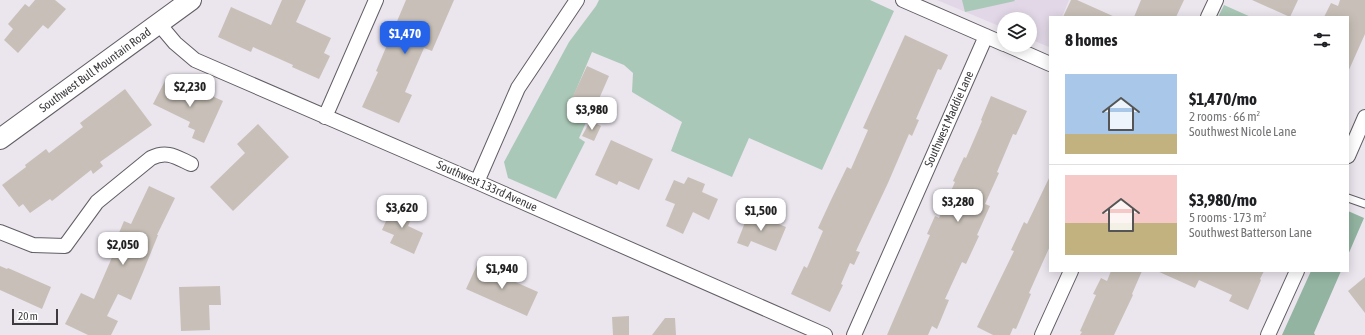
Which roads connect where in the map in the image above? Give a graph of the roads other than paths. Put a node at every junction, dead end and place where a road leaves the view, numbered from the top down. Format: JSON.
{"nodes":[{"id":1,"x":191,"y":0,"type":"edge"},
{"id":2,"x":376,"y":0,"type":"edge"},
{"id":3,"x":578,"y":0,"type":"edge"},
{"id":4,"x":903,"y":0,"type":"edge"},
{"id":5,"x":1216,"y":0,"type":"edge"},
{"id":6,"x":1208,"y":16,"type":"edge"},
{"id":7,"x":159,"y":24,"type":"junction"},
{"id":8,"x":986,"y":36,"type":"junction"},
{"id":9,"x":997,"y":41,"type":"edge"},
{"id":10,"x":1023,"y":52,"type":"edge"},
{"id":11,"x":1049,"y":64,"type":"edge"},
{"id":12,"x":325,"y":117,"type":"junction"},
{"id":13,"x":1365,"y":117,"type":"edge"},
{"id":14,"x":0,"y":139,"type":"edge"},
{"id":15,"x":1349,"y":154,"type":"edge"},
{"id":16,"x":191,"y":164,"type":"dead end"},
{"id":17,"x":477,"y":182,"type":"junction"},
{"id":18,"x":1349,"y":198,"type":"edge"},
{"id":19,"x":1365,"y":204,"type":"edge"},
{"id":20,"x":0,"y":232,"type":"edge"},
{"id":21,"x":1071,"y":272,"type":"edge"},
{"id":22,"x":1297,"y":272,"type":"edge"},
{"id":23,"x":825,"y":335,"type":"edge"},
{"id":24,"x":854,"y":335,"type":"edge"},
{"id":25,"x":1042,"y":335,"type":"edge"},
{"id":26,"x":1268,"y":335,"type":"edge"}],
"edges":[{"from":1,"to":7,"type":"main road","name":"Southwest Bull Mountain Road"},
{"from":2,"to":12,"type":"street"},
{"from":3,"to":17,"type":"street"},
{"from":4,"to":8,"type":"street"},
{"from":5,"to":6,"type":"street"},
{"from":7,"to":12,"type":"street","name":"Southwest 133rd Avenue"},
{"from":7,"to":14,"type":"main road","name":"Southwest Bull Mountain Road"},
{"from":8,"to":9,"type":"street"},
{"from":8,"to":24,"type":"street","name":"Southwest Maddie Lane"},
{"from":10,"to":11,"type":"street"},
{"from":12,"to":17,"type":"street","name":"Southwest 133rd Avenue"},
{"from":13,"to":15,"type":"street"},
{"from":16,"to":20,"type":"street"},
{"from":17,"to":23,"type":"street","name":"Southwest 133rd Avenue"},
{"from":18,"to":19,"type":"lane"},
{"from":21,"to":25,"type":"street"},
{"from":22,"to":26,"type":"street"}]}
